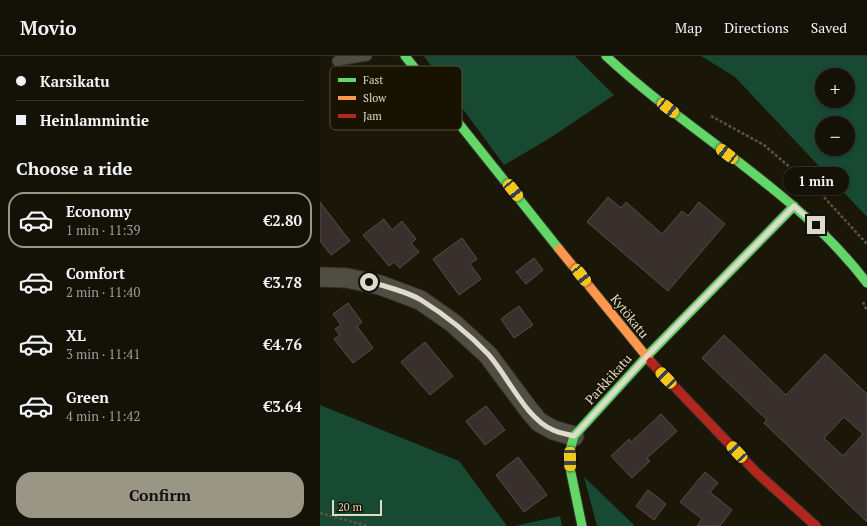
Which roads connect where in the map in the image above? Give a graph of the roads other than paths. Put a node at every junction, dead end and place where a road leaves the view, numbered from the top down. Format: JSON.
{"nodes":[{"id":1,"x":367,"y":56,"type":"edge"},
{"id":2,"x":405,"y":56,"type":"edge"},
{"id":3,"x":606,"y":56,"type":"edge"},
{"id":4,"x":336,"y":61,"type":"dead end"},
{"id":5,"x":413,"y":66,"type":"edge"},
{"id":6,"x":462,"y":127,"type":"edge"},
{"id":7,"x":794,"y":206,"type":"junction"},
{"id":8,"x":320,"y":277,"type":"edge"},
{"id":9,"x":867,"y":283,"type":"edge"},
{"id":10,"x":646,"y":357,"type":"junction"},
{"id":11,"x":574,"y":436,"type":"junction"},
{"id":12,"x":582,"y":526,"type":"edge"},
{"id":13,"x":816,"y":526,"type":"edge"}],
"edges":[{"from":1,"to":4,"type":"lane"},
{"from":2,"to":5,"type":"street","name":"Kytökatu"},
{"from":3,"to":7,"type":"street"},
{"from":6,"to":10,"type":"street","name":"Kytökatu"},
{"from":7,"to":9,"type":"street"},
{"from":7,"to":10,"type":"street","name":"Parkkikatu"},
{"from":8,"to":11,"type":"street"},
{"from":10,"to":11,"type":"street","name":"Parkkikatu"},
{"from":10,"to":13,"type":"street","name":"Kytökatu"},
{"from":11,"to":12,"type":"street"}]}
